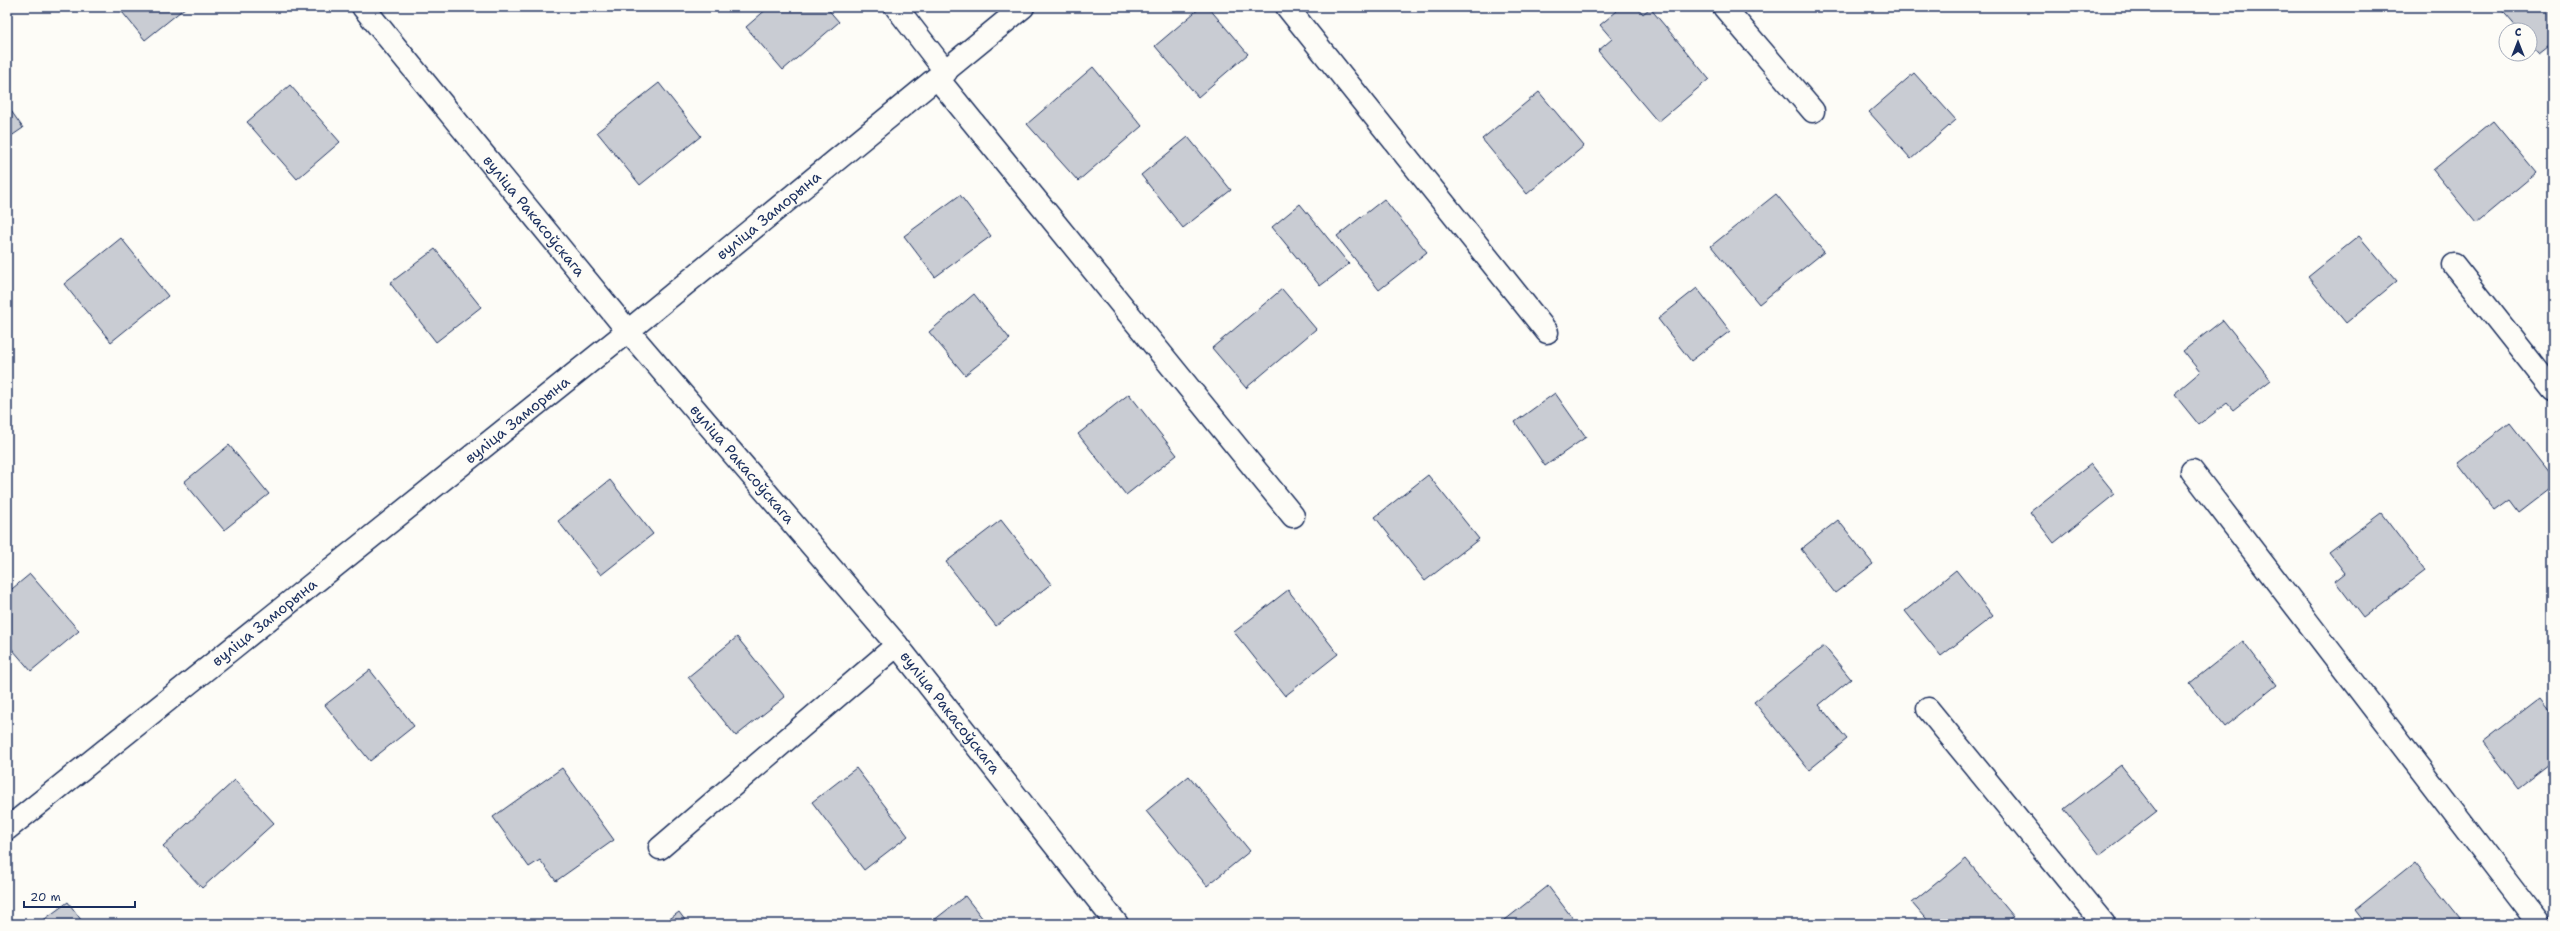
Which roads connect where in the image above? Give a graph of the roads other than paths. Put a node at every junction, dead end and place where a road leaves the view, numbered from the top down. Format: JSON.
{"nodes":[{"id":1,"x":363,"y":7,"type":"edge"},
{"id":2,"x":896,"y":7,"type":"edge"},
{"id":3,"x":1023,"y":7,"type":"edge"},
{"id":4,"x":1287,"y":7,"type":"edge"},
{"id":5,"x":1724,"y":7,"type":"edge"},
{"id":6,"x":942,"y":76,"type":"junction"},
{"id":7,"x":1813,"y":111,"type":"dead end"},
{"id":8,"x":2454,"y":265,"type":"dead end"},
{"id":9,"x":628,"y":331,"type":"junction"},
{"id":10,"x":1547,"y":332,"type":"dead end"},
{"id":11,"x":2553,"y":390,"type":"edge"},
{"id":12,"x":2192,"y":471,"type":"dead end"},
{"id":13,"x":1293,"y":516,"type":"dead end"},
{"id":14,"x":898,"y":645,"type":"junction"},
{"id":15,"x":1928,"y":709,"type":"dead end"},
{"id":16,"x":7,"y":829,"type":"edge"},
{"id":17,"x":660,"y":848,"type":"dead end"},
{"id":18,"x":1117,"y":924,"type":"edge"},
{"id":19,"x":2104,"y":924,"type":"edge"},
{"id":20,"x":2539,"y":924,"type":"edge"}],
"edges":[{"from":1,"to":9,"type":"street","name":"вуліца Ракасоўскага"},
{"from":2,"to":6,"type":"street"},
{"from":3,"to":6,"type":"street","name":"вуліца Заморына"},
{"from":4,"to":10,"type":"street"},
{"from":5,"to":7,"type":"street"},
{"from":6,"to":9,"type":"street","name":"вуліца Заморына"},
{"from":6,"to":13,"type":"street"},
{"from":8,"to":11,"type":"street"},
{"from":9,"to":14,"type":"street","name":"вуліца Ракасоўскага"},
{"from":9,"to":16,"type":"street","name":"вуліца Заморына"},
{"from":12,"to":20,"type":"street"},
{"from":14,"to":17,"type":"street"},
{"from":14,"to":18,"type":"street","name":"вуліца Ракасоўскага"},
{"from":15,"to":19,"type":"street"}]}
